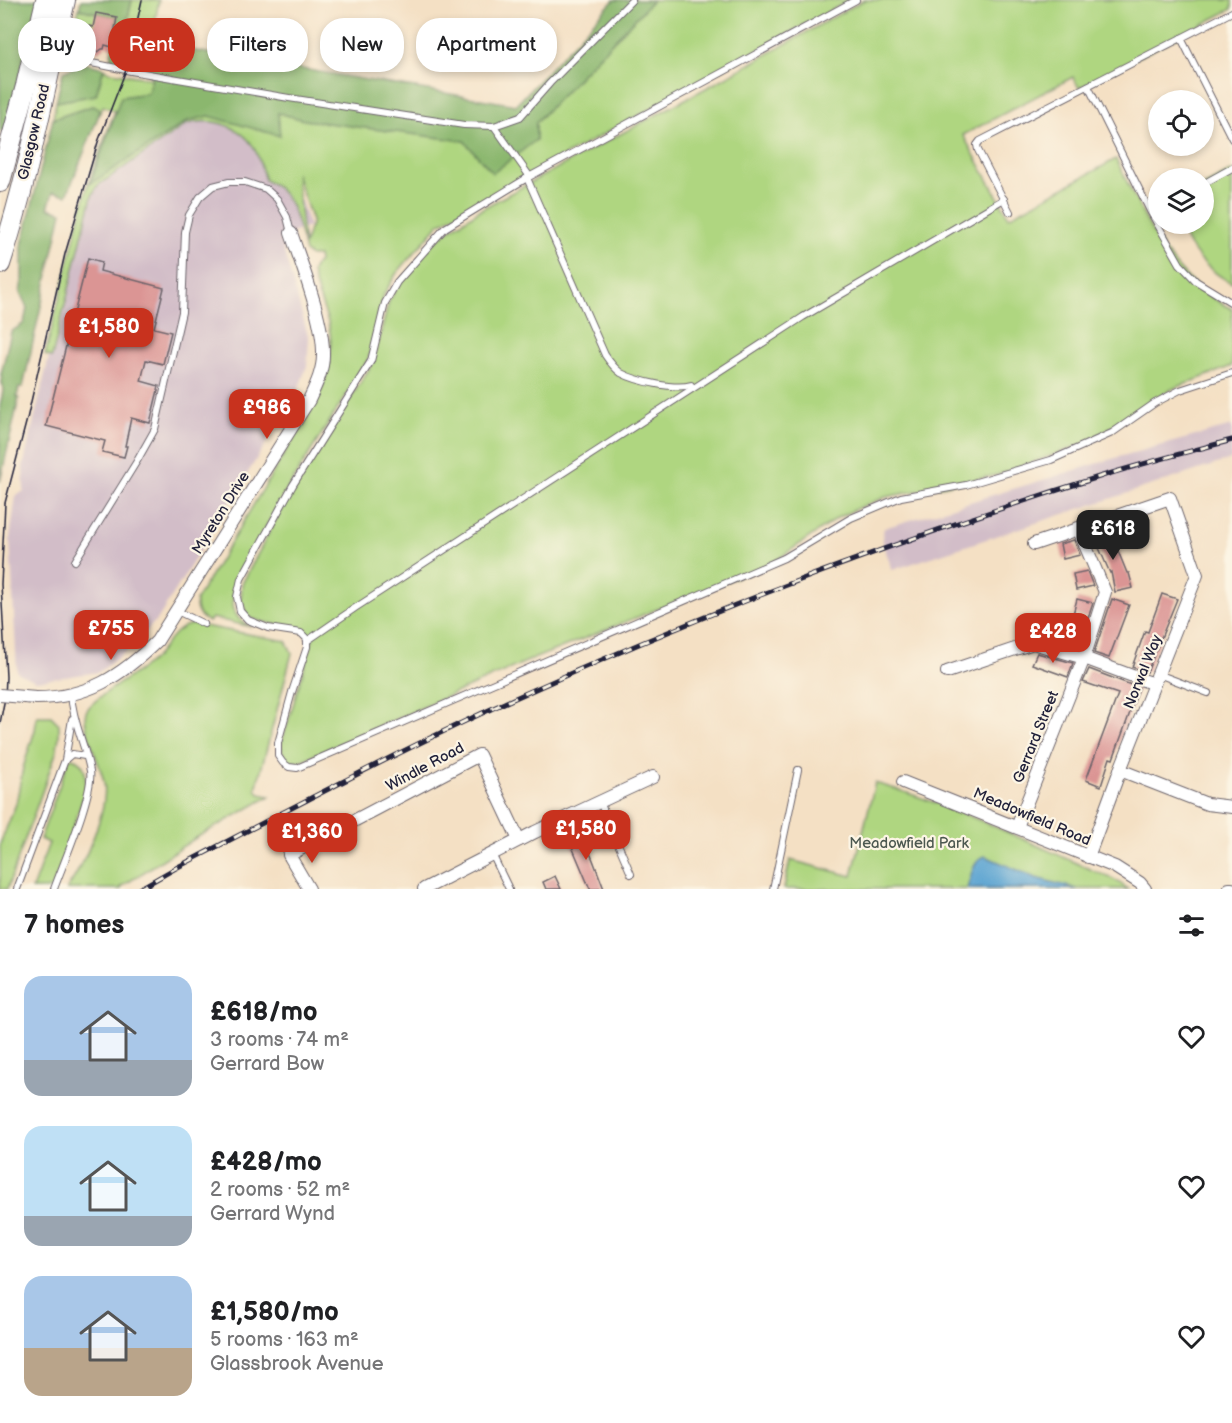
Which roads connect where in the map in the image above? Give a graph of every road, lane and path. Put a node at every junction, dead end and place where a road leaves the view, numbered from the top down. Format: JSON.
{"nodes":[{"id":1,"x":46,"y":0,"type":"edge"},
{"id":2,"x":65,"y":0,"type":"edge"},
{"id":3,"x":632,"y":0,"type":"edge"},
{"id":4,"x":856,"y":0,"type":"edge"},
{"id":5,"x":1232,"y":12,"type":"edge"},
{"id":6,"x":61,"y":18,"type":"edge"},
{"id":7,"x":1180,"y":38,"type":"junction"},
{"id":8,"x":96,"y":63,"type":"edge"},
{"id":9,"x":48,"y":72,"type":"edge"},
{"id":10,"x":26,"y":86,"type":"junction"},
{"id":11,"x":1088,"y":86,"type":"junction"},
{"id":12,"x":494,"y":126,"type":"junction"},
{"id":13,"x":1232,"y":139,"type":"edge"},
{"id":14,"x":0,"y":161,"type":"edge"},
{"id":15,"x":1232,"y":168,"type":"edge"},
{"id":16,"x":528,"y":176,"type":"junction"},
{"id":17,"x":1214,"y":178,"type":"edge"},
{"id":18,"x":0,"y":182,"type":"edge"},
{"id":19,"x":1004,"y":199,"type":"junction"},
{"id":20,"x":1148,"y":207,"type":"edge"},
{"id":21,"x":1010,"y":212,"type":"dead end"},
{"id":22,"x":291,"y":233,"type":"joint"},
{"id":23,"x":1163,"y":234,"type":"edge"},
{"id":24,"x":9,"y":238,"type":"junction"},
{"id":25,"x":0,"y":264,"type":"edge"},
{"id":26,"x":0,"y":278,"type":"edge"},
{"id":27,"x":1232,"y":303,"type":"edge"},
{"id":28,"x":1232,"y":373,"type":"edge"},
{"id":29,"x":699,"y":383,"type":"junction"},
{"id":30,"x":1078,"y":528,"type":"junction"},
{"id":31,"x":1034,"y":544,"type":"dead end"},
{"id":32,"x":75,"y":561,"type":"dead end"},
{"id":33,"x":177,"y":611,"type":"junction"},
{"id":34,"x":204,"y":624,"type":"dead end"},
{"id":35,"x":307,"y":642,"type":"junction"},
{"id":36,"x":1084,"y":658,"type":"junction"},
{"id":37,"x":947,"y":672,"type":"dead end"},
{"id":38,"x":1156,"y":679,"type":"junction"},
{"id":39,"x":1208,"y":693,"type":"dead end"},
{"id":40,"x":0,"y":695,"type":"edge"},
{"id":41,"x":71,"y":695,"type":"junction"},
{"id":42,"x":73,"y":715,"type":"junction"},
{"id":43,"x":86,"y":756,"type":"junction"},
{"id":44,"x":65,"y":760,"type":"junction"},
{"id":45,"x":798,"y":770,"type":"dead end"},
{"id":46,"x":1120,"y":770,"type":"junction"},
{"id":47,"x":653,"y":777,"type":"dead end"},
{"id":48,"x":903,"y":782,"type":"dead end"},
{"id":49,"x":600,"y":802,"type":"junction"},
{"id":50,"x":1232,"y":807,"type":"edge"},
{"id":51,"x":1017,"y":827,"type":"junction"},
{"id":52,"x":519,"y":840,"type":"junction"},
{"id":53,"x":492,"y":854,"type":"junction"},
{"id":54,"x":1088,"y":857,"type":"junction"},
{"id":55,"x":631,"y":874,"type":"dead end"},
{"id":56,"x":17,"y":889,"type":"edge"},
{"id":57,"x":54,"y":889,"type":"edge"},
{"id":58,"x":309,"y":889,"type":"edge"},
{"id":59,"x":424,"y":889,"type":"edge"},
{"id":60,"x":509,"y":889,"type":"edge"},
{"id":61,"x":773,"y":889,"type":"edge"},
{"id":62,"x":1145,"y":889,"type":"edge"}],
"edges":[{"from":1,"to":10,"type":"main road","name":"Glasgow Road"},
{"from":2,"to":6,"type":"main road","name":"Glasgow Road"},
{"from":3,"to":12,"type":"lane"},
{"from":4,"to":16,"type":"lane"},
{"from":5,"to":7,"type":"lane"},
{"from":7,"to":11,"type":"lane"},
{"from":7,"to":13,"type":"lane"},
{"from":8,"to":12,"type":"lane"},
{"from":9,"to":24,"type":"main road","name":"Glasgow Road"},
{"from":10,"to":14,"type":"main road"},
{"from":10,"to":18,"type":"main road","name":"Glasgow Road"},
{"from":11,"to":19,"type":"lane"},
{"from":11,"to":20,"type":"lane"},
{"from":12,"to":16,"type":"lane"},
{"from":15,"to":17,"type":"lane"},
{"from":16,"to":29,"type":"lane"},
{"from":16,"to":35,"type":"lane"},
{"from":19,"to":21,"type":"lane"},
{"from":19,"to":29,"type":"lane"},
{"from":22,"to":32,"type":"lane"},
{"from":22,"to":33,"type":"street","name":"Myreton Drive"},
{"from":23,"to":27,"type":"lane"},
{"from":24,"to":25,"type":"main road","name":"Glasgow Road"},
{"from":24,"to":26,"type":"main road"},
{"from":28,"to":35,"type":"lane"},
{"from":29,"to":35,"type":"lane"},
{"from":30,"to":31,"type":"street"},
{"from":30,"to":36,"type":"street","name":"Gerrard Street"},
{"from":30,"to":38,"type":"street","name":"Norwal Way"},
{"from":33,"to":34,"type":"lane"},
{"from":33,"to":41,"type":"street","name":"Myreton Drive"},
{"from":36,"to":37,"type":"street"},
{"from":36,"to":38,"type":"street"},
{"from":36,"to":51,"type":"street","name":"Gerrard Street"},
{"from":38,"to":39,"type":"lane"},
{"from":38,"to":46,"type":"street","name":"Norwal Way"},
{"from":40,"to":41,"type":"street","name":"Myreton Drive","bridge":true},
{"from":41,"to":42,"type":"lane"},
{"from":42,"to":43,"type":"lane"},
{"from":42,"to":44,"type":"lane"},
{"from":43,"to":44,"type":"lane"},
{"from":43,"to":57,"type":"lane"},
{"from":44,"to":56,"type":"lane"},
{"from":45,"to":61,"type":"lane"},
{"from":46,"to":50,"type":"street"},
{"from":46,"to":54,"type":"street","name":"Norwal Way"},
{"from":47,"to":49,"type":"street"},
{"from":48,"to":51,"type":"street","name":"Meadowfield Road"},
{"from":49,"to":52,"type":"street"},
{"from":49,"to":55,"type":"lane"},
{"from":51,"to":54,"type":"street","name":"Meadowfield Road"},
{"from":52,"to":53,"type":"street"},
{"from":52,"to":58,"type":"street","name":"Windle Road"},
{"from":53,"to":59,"type":"street"},
{"from":53,"to":60,"type":"lane"},
{"from":54,"to":62,"type":"street","name":"Meadowfield Road"}]}
